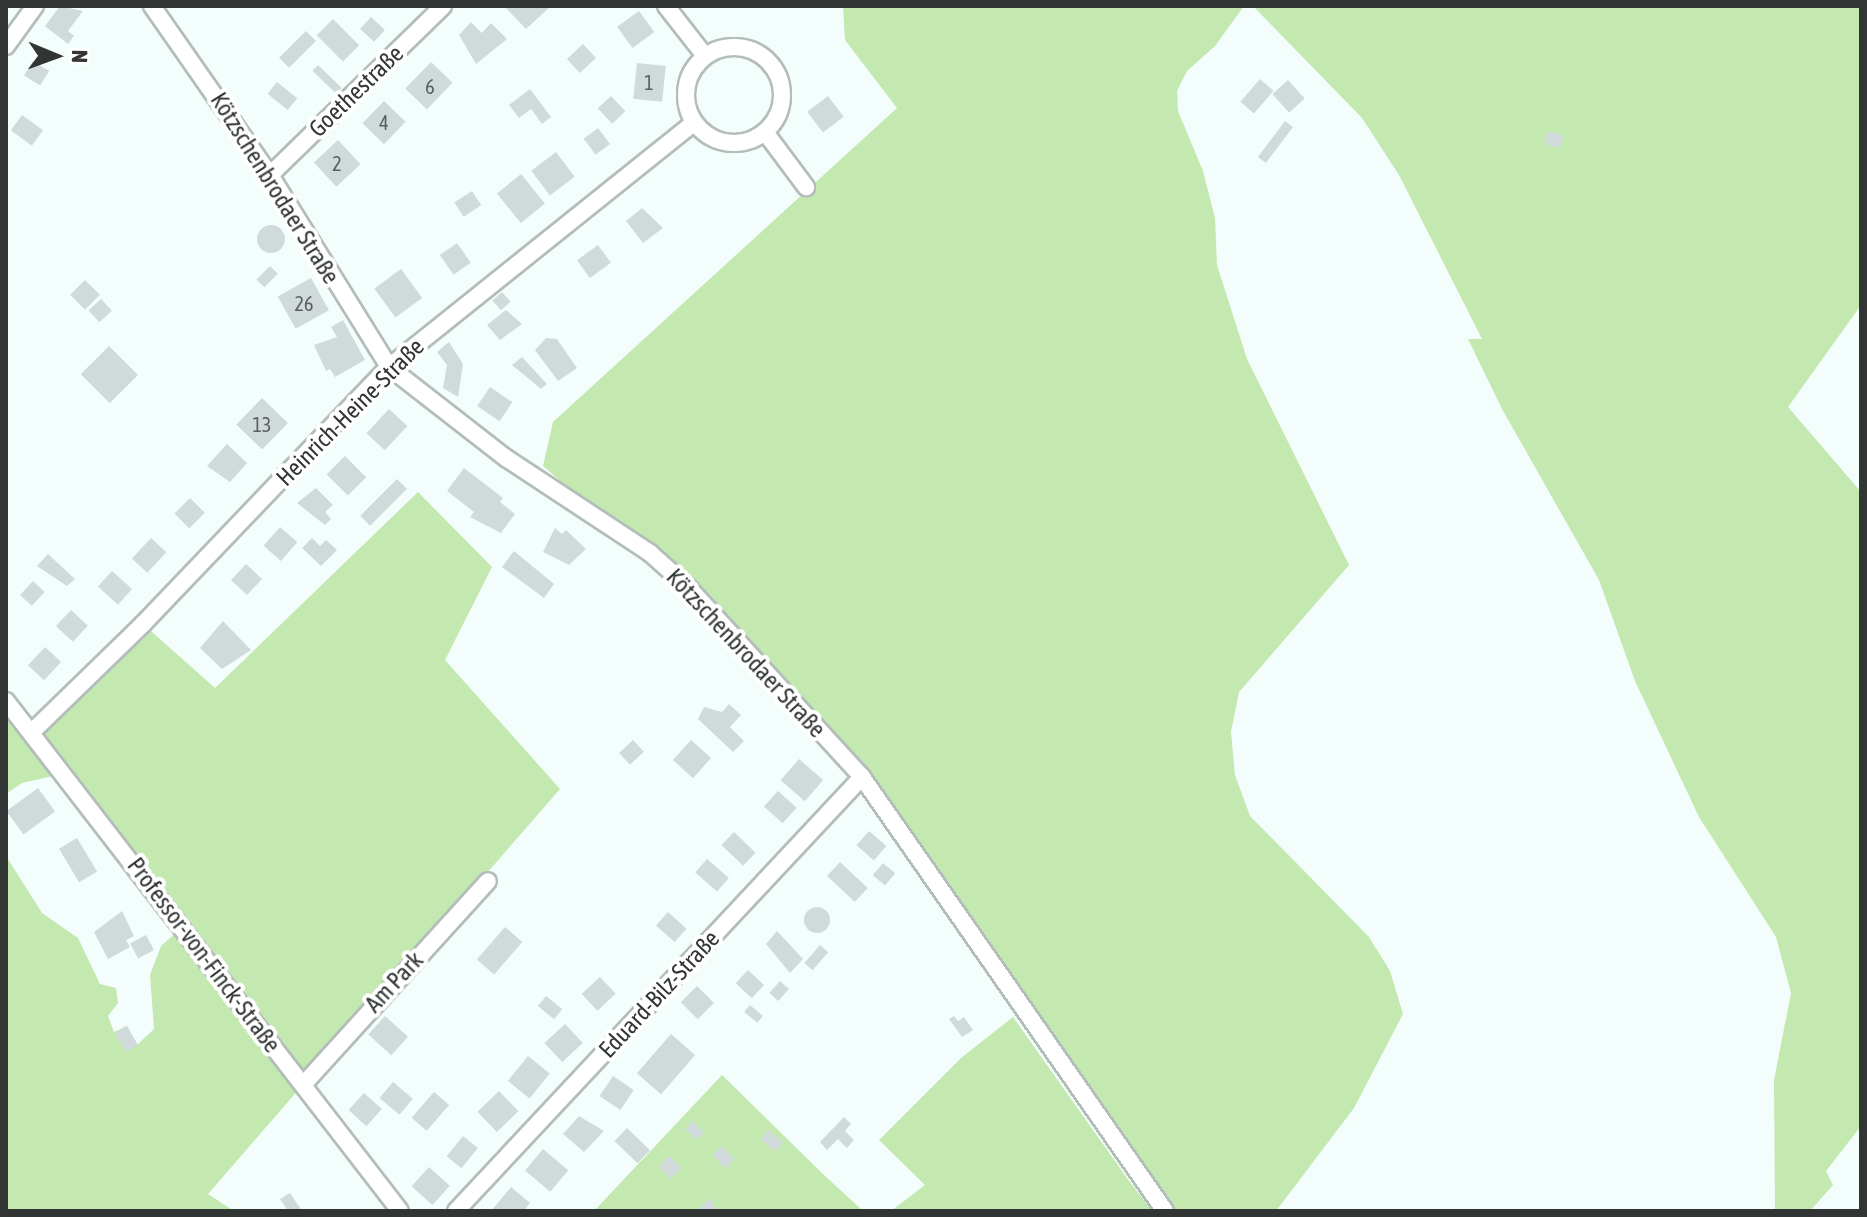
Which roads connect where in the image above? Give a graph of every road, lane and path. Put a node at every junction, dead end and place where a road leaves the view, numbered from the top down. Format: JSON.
{"nodes":[{"id":1,"x":35,"y":6,"type":"edge"},
{"id":2,"x":152,"y":6,"type":"edge"},
{"id":3,"x":443,"y":6,"type":"edge"},
{"id":4,"x":666,"y":6,"type":"edge"},
{"id":5,"x":6,"y":46,"type":"edge"},
{"id":6,"x":705,"y":56,"type":"junction"},
{"id":7,"x":694,"y":123,"type":"junction"},
{"id":8,"x":765,"y":132,"type":"junction"},
{"id":9,"x":270,"y":175,"type":"junction"},
{"id":10,"x":806,"y":187,"type":"dead end"},
{"id":11,"x":389,"y":367,"type":"junction"},
{"id":12,"x":6,"y":701,"type":"edge"},
{"id":13,"x":33,"y":731,"type":"junction"},
{"id":14,"x":862,"y":777,"type":"junction"},
{"id":15,"x":488,"y":881,"type":"dead end"},
{"id":16,"x":303,"y":1085,"type":"junction"},
{"id":17,"x":1154,"y":1207,"type":"edge"},
{"id":18,"x":400,"y":1211,"type":"edge"},
{"id":19,"x":456,"y":1211,"type":"edge"}],
"edges":[{"from":1,"to":5,"type":"street"},
{"from":2,"to":9,"type":"street","name":"Kötzschenbrodaer Straße"},
{"from":3,"to":9,"type":"street","name":"Goethestraße"},
{"from":4,"to":6,"type":"street"},
{"from":6,"to":7,"type":"street"},
{"from":6,"to":8,"type":"street"},
{"from":7,"to":8,"type":"street"},
{"from":7,"to":11,"type":"street","name":"Heinrich-Heine-Straße"},
{"from":8,"to":10,"type":"street"},
{"from":9,"to":11,"type":"street","name":"Kötzschenbrodaer Straße"},
{"from":11,"to":13,"type":"street","name":"Heinrich-Heine-Straße"},
{"from":11,"to":14,"type":"street","name":"Kötzschenbrodaer Straße"},
{"from":12,"to":13,"type":"street","name":"Professor-von-Finck-Straße"},
{"from":13,"to":16,"type":"street","name":"Professor-von-Finck-Straße"},
{"from":14,"to":17,"type":"street","name":"Kötzschenbrodaer Straße"},
{"from":14,"to":19,"type":"street","name":"Eduard-Bilz-Straße"},
{"from":15,"to":16,"type":"street","name":"Am Park"},
{"from":16,"to":18,"type":"street","name":"Professor-von-Finck-Straße"}]}
